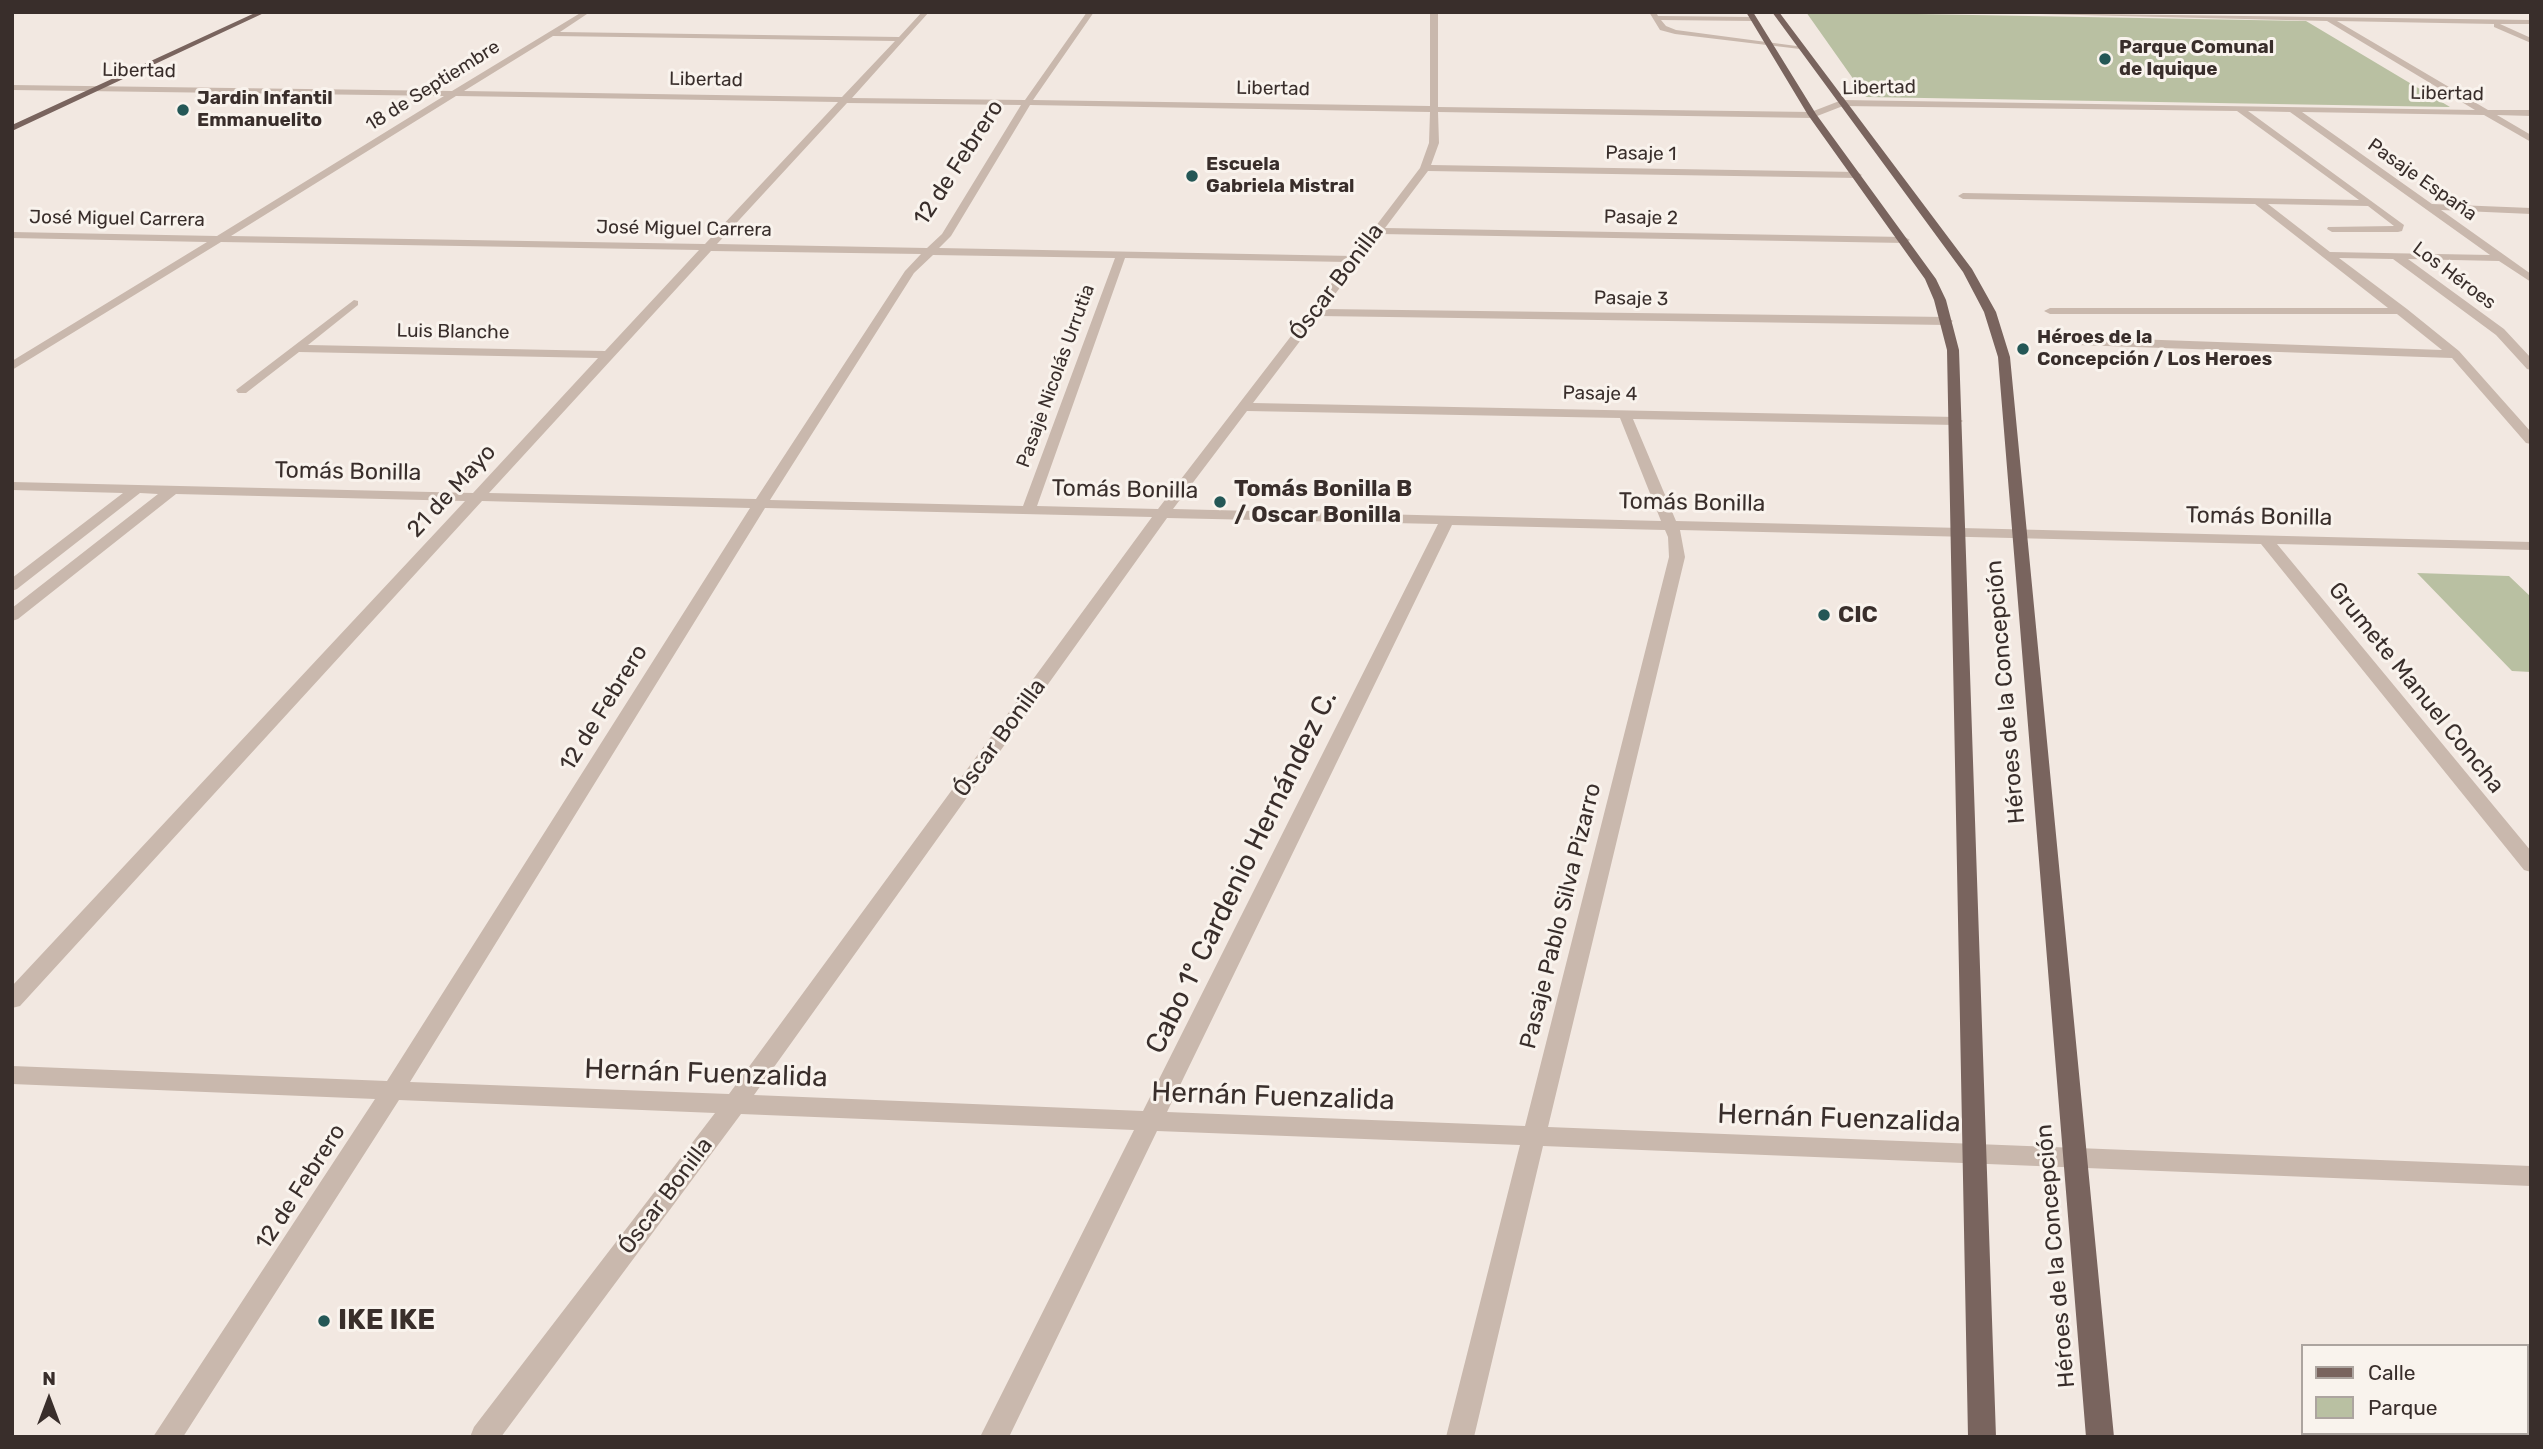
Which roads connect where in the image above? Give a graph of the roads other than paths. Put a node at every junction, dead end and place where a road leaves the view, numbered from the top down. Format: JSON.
{"nodes":[{"id":1,"x":263,"y":12,"type":"edge"},
{"id":2,"x":587,"y":12,"type":"edge"},
{"id":3,"x":926,"y":12,"type":"edge"},
{"id":4,"x":1091,"y":12,"type":"edge"},
{"id":5,"x":1434,"y":12,"type":"edge"},
{"id":6,"x":1774,"y":12,"type":"edge"},
{"id":7,"x":1960,"y":12,"type":"edge"},
{"id":8,"x":1978,"y":12,"type":"edge"},
{"id":9,"x":2317,"y":12,"type":"edge"},
{"id":10,"x":2472,"y":12,"type":"edge"},
{"id":11,"x":2172,"y":14,"type":"edge"},
{"id":12,"x":1654,"y":15,"type":"edge"},
{"id":13,"x":1702,"y":15,"type":"edge"},
{"id":14,"x":1750,"y":16,"type":"edge"},
{"id":15,"x":2328,"y":19,"type":"junction"},
{"id":16,"x":2490,"y":21,"type":"junction"},
{"id":17,"x":2531,"y":22,"type":"edge"},
{"id":18,"x":551,"y":34,"type":"junction"},
{"id":19,"x":1716,"y":37,"type":"junction"},
{"id":20,"x":901,"y":39,"type":"junction"},
{"id":21,"x":2531,"y":41,"type":"edge"},
{"id":22,"x":1767,"y":44,"type":"junction"},
{"id":23,"x":1800,"y":47,"type":"junction"},
{"id":24,"x":12,"y":87,"type":"edge"},
{"id":25,"x":99,"y":88,"type":"junction"},
{"id":26,"x":455,"y":94,"type":"junction"},
{"id":27,"x":844,"y":100,"type":"junction"},
{"id":28,"x":1027,"y":103,"type":"junction"},
{"id":29,"x":1842,"y":103,"type":"junction"},
{"id":30,"x":1434,"y":109,"type":"junction"},
{"id":31,"x":2239,"y":109,"type":"junction"},
{"id":32,"x":2293,"y":110,"type":"junction"},
{"id":33,"x":2486,"y":112,"type":"junction"},
{"id":34,"x":2531,"y":113,"type":"edge"},
{"id":35,"x":1812,"y":115,"type":"junction"},
{"id":36,"x":12,"y":128,"type":"edge"},
{"id":37,"x":2531,"y":139,"type":"edge"},
{"id":38,"x":1425,"y":169,"type":"junction"},
{"id":39,"x":1857,"y":175,"type":"junction"},
{"id":40,"x":1963,"y":196,"type":"dead end"},
{"id":41,"x":2259,"y":202,"type":"junction"},
{"id":42,"x":2370,"y":203,"type":"junction"},
{"id":43,"x":2430,"y":207,"type":"junction"},
{"id":44,"x":2531,"y":211,"type":"edge"},
{"id":45,"x":2332,"y":229,"type":"dead end"},
{"id":46,"x":1377,"y":231,"type":"junction"},
{"id":47,"x":12,"y":234,"type":"edge"},
{"id":48,"x":219,"y":238,"type":"junction"},
{"id":49,"x":1905,"y":240,"type":"junction"},
{"id":50,"x":708,"y":247,"type":"junction"},
{"id":51,"x":930,"y":251,"type":"junction"},
{"id":52,"x":1121,"y":255,"type":"junction"},
{"id":53,"x":2325,"y":255,"type":"junction"},
{"id":54,"x":2396,"y":256,"type":"junction"},
{"id":55,"x":2501,"y":258,"type":"junction"},
{"id":56,"x":1355,"y":259,"type":"junction"},
{"id":57,"x":2531,"y":279,"type":"edge"},
{"id":58,"x":354,"y":303,"type":"dead end"},
{"id":59,"x":2050,"y":311,"type":"dead end"},
{"id":60,"x":2403,"y":311,"type":"junction"},
{"id":61,"x":1314,"y":312,"type":"junction"},
{"id":62,"x":1947,"y":321,"type":"junction"},
{"id":63,"x":2077,"y":341,"type":"dead end"},
{"id":64,"x":296,"y":348,"type":"junction"},
{"id":65,"x":2455,"y":354,"type":"junction"},
{"id":66,"x":608,"y":355,"type":"junction"},
{"id":67,"x":12,"y":366,"type":"edge"},
{"id":68,"x":2531,"y":366,"type":"edge"},
{"id":69,"x":242,"y":390,"type":"dead end"},
{"id":70,"x":1242,"y":407,"type":"junction"},
{"id":71,"x":1625,"y":414,"type":"junction"},
{"id":72,"x":1956,"y":421,"type":"junction"},
{"id":73,"x":2531,"y":440,"type":"edge"},
{"id":74,"x":12,"y":486,"type":"edge"},
{"id":75,"x":137,"y":489,"type":"junction"},
{"id":76,"x":172,"y":490,"type":"junction"},
{"id":77,"x":477,"y":497,"type":"junction"},
{"id":78,"x":760,"y":504,"type":"junction"},
{"id":79,"x":1028,"y":511,"type":"junction"},
{"id":80,"x":1162,"y":514,"type":"junction"},
{"id":81,"x":1447,"y":520,"type":"junction"},
{"id":82,"x":1671,"y":526,"type":"junction"},
{"id":83,"x":1959,"y":533,"type":"junction"},
{"id":84,"x":2020,"y":534,"type":"junction"},
{"id":85,"x":2266,"y":540,"type":"junction"},
{"id":86,"x":2531,"y":546,"type":"edge"},
{"id":87,"x":12,"y":586,"type":"edge"},
{"id":88,"x":12,"y":616,"type":"edge"},
{"id":89,"x":2531,"y":865,"type":"edge"},
{"id":90,"x":12,"y":1000,"type":"edge"},
{"id":91,"x":12,"y":1075,"type":"edge"},
{"id":92,"x":393,"y":1090,"type":"junction"},
{"id":93,"x":735,"y":1104,"type":"junction"},
{"id":94,"x":1151,"y":1121,"type":"junction"},
{"id":95,"x":1534,"y":1138,"type":"junction"},
{"id":96,"x":1976,"y":1154,"type":"junction"},
{"id":97,"x":2075,"y":1158,"type":"junction"},
{"id":98,"x":2530,"y":1177,"type":"edge"},
{"id":99,"x":167,"y":1437,"type":"edge"},
{"id":100,"x":484,"y":1437,"type":"edge"},
{"id":101,"x":994,"y":1437,"type":"edge"},
{"id":102,"x":1460,"y":1437,"type":"edge"},
{"id":103,"x":1982,"y":1437,"type":"edge"},
{"id":104,"x":2100,"y":1437,"type":"edge"}],
"edges":[{"from":1,"to":25,"type":"main road"},
{"from":2,"to":18,"type":"street","name":"18 de Septiembre"},
{"from":3,"to":20,"type":"street","name":"21 de Mayo"},
{"from":4,"to":28,"type":"street","name":"12 de Febrero"},
{"from":5,"to":30,"type":"street","name":"Óscar Bonilla"},
{"from":6,"to":23,"type":"main road","name":"Héroes de la Concepción"},
{"from":7,"to":8,"type":"street"},
{"from":8,"to":11,"type":"street"},
{"from":9,"to":15,"type":"street"},
{"from":10,"to":16,"type":"street"},
{"from":11,"to":15,"type":"street"},
{"from":12,"to":13,"type":"street"},
{"from":12,"to":19,"type":"street"},
{"from":13,"to":14,"type":"street"},
{"from":13,"to":19,"type":"street"},
{"from":14,"to":22,"type":"main road","name":"Héroes de la Concepción"},
{"from":15,"to":16,"type":"street"},
{"from":15,"to":33,"type":"street"},
{"from":16,"to":17,"type":"street"},
{"from":16,"to":21,"type":"street"},
{"from":18,"to":20,"type":"street"},
{"from":18,"to":26,"type":"street","name":"18 de Septiembre"},
{"from":19,"to":22,"type":"street"},
{"from":20,"to":27,"type":"street","name":"21 de Mayo"},
{"from":22,"to":23,"type":"street"},
{"from":22,"to":35,"type":"main road","name":"Héroes de la Concepción"},
{"from":23,"to":29,"type":"main road","name":"Héroes de la Concepción"},
{"from":24,"to":25,"type":"street","name":"Libertad"},
{"from":25,"to":26,"type":"street","name":"Libertad"},
{"from":25,"to":36,"type":"main road"},
{"from":26,"to":27,"type":"street","name":"Libertad"},
{"from":26,"to":48,"type":"street","name":"18 de Septiembre"},
{"from":27,"to":28,"type":"street","name":"Libertad"},
{"from":27,"to":50,"type":"street","name":"21 de Mayo"},
{"from":28,"to":30,"type":"street","name":"Libertad"},
{"from":28,"to":51,"type":"street","name":"12 de Febrero"},
{"from":29,"to":31,"type":"street","name":"Libertad"},
{"from":29,"to":35,"type":"street","name":"Libertad"},
{"from":29,"to":84,"type":"main road","name":"Héroes de la Concepción"},
{"from":30,"to":35,"type":"street","name":"Libertad"},
{"from":30,"to":38,"type":"street","name":"Óscar Bonilla"},
{"from":31,"to":32,"type":"street","name":"Libertad"},
{"from":31,"to":42,"type":"street"},
{"from":32,"to":33,"type":"street","name":"Libertad"},
{"from":32,"to":43,"type":"street","name":"Pasaje España"},
{"from":33,"to":34,"type":"street","name":"Libertad"},
{"from":33,"to":37,"type":"street"},
{"from":35,"to":39,"type":"main road","name":"Héroes de la Concepción"},
{"from":38,"to":39,"type":"street","name":"Pasaje 1"},
{"from":38,"to":46,"type":"street","name":"Óscar Bonilla"},
{"from":39,"to":49,"type":"main road","name":"Héroes de la Concepción"},
{"from":40,"to":41,"type":"street"},
{"from":41,"to":42,"type":"street"},
{"from":41,"to":53,"type":"street"},
{"from":42,"to":45,"type":"street"},
{"from":43,"to":44,"type":"street"},
{"from":43,"to":55,"type":"street","name":"Pasaje España"},
{"from":46,"to":49,"type":"street","name":"Pasaje 2"},
{"from":46,"to":56,"type":"street","name":"Óscar Bonilla"},
{"from":47,"to":48,"type":"street","name":"José Miguel Carrera"},
{"from":48,"to":50,"type":"street","name":"José Miguel Carrera"},
{"from":48,"to":67,"type":"street","name":"18 de Septiembre"},
{"from":49,"to":62,"type":"main road","name":"Héroes de la Concepción"},
{"from":50,"to":51,"type":"street","name":"José Miguel Carrera"},
{"from":50,"to":66,"type":"street","name":"21 de Mayo"},
{"from":51,"to":52,"type":"street","name":"José Miguel Carrera"},
{"from":51,"to":78,"type":"street","name":"12 de Febrero"},
{"from":52,"to":56,"type":"street","name":"José Miguel Carrera"},
{"from":52,"to":79,"type":"street","name":"Pasaje Nicolás Urrutia"},
{"from":53,"to":54,"type":"street"},
{"from":53,"to":60,"type":"street"},
{"from":54,"to":55,"type":"street","name":"Los Héroes"},
{"from":54,"to":68,"type":"street","name":"Los Héroes"},
{"from":55,"to":57,"type":"street","name":"Pasaje España"},
{"from":56,"to":61,"type":"street","name":"Óscar Bonilla"},
{"from":58,"to":64,"type":"street"},
{"from":59,"to":60,"type":"street"},
{"from":60,"to":65,"type":"street"},
{"from":61,"to":62,"type":"street","name":"Pasaje 3"},
{"from":61,"to":70,"type":"street","name":"Óscar Bonilla"},
{"from":62,"to":72,"type":"main road","name":"Héroes de la Concepción"},
{"from":63,"to":65,"type":"street"},
{"from":64,"to":66,"type":"street","name":"Luis Blanche"},
{"from":64,"to":69,"type":"street"},
{"from":65,"to":73,"type":"street"},
{"from":66,"to":77,"type":"street","name":"21 de Mayo"},
{"from":70,"to":71,"type":"street","name":"Pasaje 4"},
{"from":70,"to":80,"type":"street","name":"Óscar Bonilla"},
{"from":71,"to":72,"type":"street","name":"Pasaje 4"},
{"from":71,"to":82,"type":"street","name":"Pasaje Pablo Silva Pizarro"},
{"from":72,"to":83,"type":"main road","name":"Héroes de la Concepción"},
{"from":74,"to":75,"type":"street","name":"Tomás Bonilla"},
{"from":75,"to":76,"type":"street","name":"Tomás Bonilla"},
{"from":75,"to":87,"type":"street"},
{"from":76,"to":77,"type":"street","name":"Tomás Bonilla"},
{"from":76,"to":88,"type":"street"},
{"from":77,"to":78,"type":"street","name":"Tomás Bonilla"},
{"from":77,"to":90,"type":"street","name":"21 de Mayo"},
{"from":78,"to":79,"type":"street","name":"Tomás Bonilla"},
{"from":78,"to":92,"type":"street","name":"12 de Febrero"},
{"from":79,"to":80,"type":"street","name":"Tomás Bonilla"},
{"from":80,"to":81,"type":"street","name":"Tomás Bonilla"},
{"from":80,"to":93,"type":"street","name":"Óscar Bonilla"},
{"from":81,"to":82,"type":"street","name":"Tomás Bonilla"},
{"from":81,"to":94,"type":"street","name":"Cabo 1º Cardenio Hernández C."},
{"from":82,"to":83,"type":"street","name":"Tomás Bonilla"},
{"from":82,"to":95,"type":"street","name":"Pasaje Pablo Silva Pizarro"},
{"from":83,"to":84,"type":"street","name":"Tomás Bonilla"},
{"from":83,"to":96,"type":"main road","name":"Héroes de la Concepción"},
{"from":84,"to":85,"type":"street","name":"Tomás Bonilla"},
{"from":84,"to":97,"type":"main road","name":"Héroes de la Concepción"},
{"from":85,"to":86,"type":"street","name":"Tomás Bonilla"},
{"from":85,"to":89,"type":"street","name":"Grumete Manuel Concha"},
{"from":91,"to":92,"type":"street","name":"Hernán Fuenzalida"},
{"from":92,"to":93,"type":"street","name":"Hernán Fuenzalida"},
{"from":92,"to":99,"type":"street","name":"12 de Febrero"},
{"from":93,"to":94,"type":"street","name":"Hernán Fuenzalida"},
{"from":93,"to":100,"type":"street","name":"Óscar Bonilla"},
{"from":94,"to":95,"type":"street","name":"Hernán Fuenzalida"},
{"from":94,"to":101,"type":"street","name":"Cabo 1º Cardenio Hernández C."},
{"from":95,"to":96,"type":"street","name":"Hernán Fuenzalida"},
{"from":95,"to":102,"type":"street","name":"Pasaje Pablo Silva Pizarro"},
{"from":96,"to":97,"type":"street","name":"Hernán Fuenzalida"},
{"from":96,"to":103,"type":"main road","name":"Héroes de la Concepción"},
{"from":97,"to":98,"type":"street","name":"Hernán Fuenzalida"},
{"from":97,"to":104,"type":"main road","name":"Héroes de la Concepción"}]}
